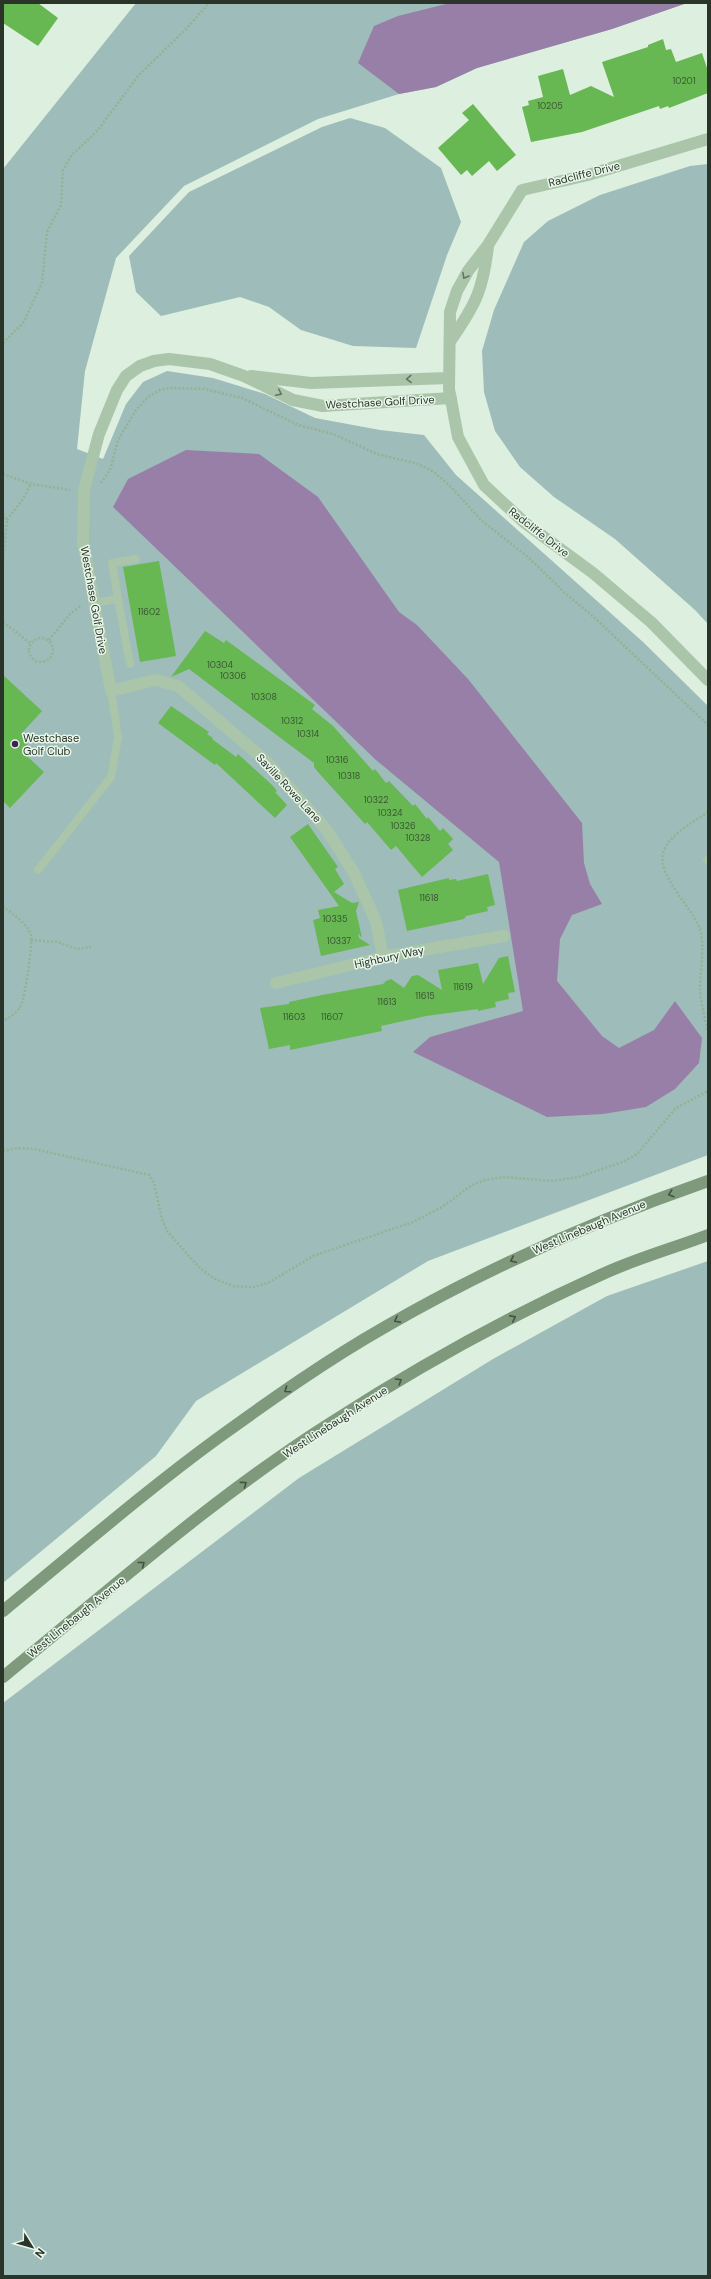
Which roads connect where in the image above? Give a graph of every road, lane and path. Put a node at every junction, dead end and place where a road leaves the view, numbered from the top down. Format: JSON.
{"nodes":[{"id":1,"x":209,"y":3,"type":"edge"},
{"id":2,"x":708,"y":139,"type":"edge"},
{"id":3,"x":488,"y":245,"type":"junction"},
{"id":4,"x":451,"y":340,"type":"junction"},
{"id":5,"x":3,"y":343,"type":"edge"},
{"id":6,"x":244,"y":376,"type":"junction"},
{"id":7,"x":448,"y":378,"type":"junction"},
{"id":8,"x":451,"y":398,"type":"junction"},
{"id":9,"x":3,"y":474,"type":"edge"},
{"id":10,"x":31,"y":484,"type":"junction"},
{"id":11,"x":84,"y":490,"type":"junction"},
{"id":12,"x":3,"y":514,"type":"edge"},
{"id":13,"x":7,"y":520,"type":"junction"},
{"id":14,"x":136,"y":559,"type":"dead end"},
{"id":15,"x":3,"y":561,"type":"edge"},
{"id":16,"x":118,"y":599,"type":"junction"},
{"id":17,"x":94,"y":603,"type":"junction"},
{"id":18,"x":3,"y":622,"type":"edge"},
{"id":19,"x":50,"y":640,"type":"junction"},
{"id":20,"x":30,"y":643,"type":"junction"},
{"id":21,"x":130,"y":664,"type":"dead end"},
{"id":22,"x":708,"y":680,"type":"edge"},
{"id":23,"x":111,"y":691,"type":"junction"},
{"id":24,"x":708,"y":725,"type":"edge"},
{"id":25,"x":708,"y":812,"type":"edge"},
{"id":26,"x":38,"y":870,"type":"dead end"},
{"id":27,"x":3,"y":906,"type":"edge"},
{"id":28,"x":504,"y":936,"type":"dead end"},
{"id":29,"x":30,"y":940,"type":"junction"},
{"id":30,"x":91,"y":947,"type":"dead end"},
{"id":31,"x":384,"y":957,"type":"junction"},
{"id":32,"x":276,"y":983,"type":"dead end"},
{"id":33,"x":3,"y":1021,"type":"edge"},
{"id":34,"x":708,"y":1032,"type":"edge"},
{"id":35,"x":708,"y":1090,"type":"edge"},
{"id":36,"x":3,"y":1151,"type":"edge"},
{"id":37,"x":708,"y":1181,"type":"edge"},
{"id":38,"x":708,"y":1235,"type":"edge"},
{"id":39,"x":3,"y":1611,"type":"edge"},
{"id":40,"x":3,"y":1677,"type":"edge"}],
"edges":[{"from":1,"to":5,"type":"path"},
{"from":2,"to":3,"type":"street","name":"Radcliffe Drive"},
{"from":3,"to":4,"type":"street","name":"Radcliffe Drive"},
{"from":3,"to":4,"type":"street","name":"Radcliffe Drive","one_way":true},
{"from":4,"to":7,"type":"street","name":"Radcliffe Drive"},
{"from":7,"to":6,"type":"street","name":"Westchase Golf Drive","one_way":true},
{"from":6,"to":8,"type":"street","name":"Westchase Golf Drive","one_way":true},
{"from":6,"to":11,"type":"street","name":"Westchase Golf Drive"},
{"from":7,"to":8,"type":"street","name":"Radcliffe Drive"},
{"from":8,"to":22,"type":"street","name":"Radcliffe Drive"},
{"from":9,"to":10,"type":"path"},
{"from":10,"to":11,"type":"path"},
{"from":10,"to":13,"type":"path"},
{"from":11,"to":17,"type":"street","name":"Westchase Golf Drive"},
{"from":11,"to":24,"type":"path"},
{"from":12,"to":13,"type":"path"},
{"from":13,"to":15,"type":"path"},
{"from":14,"to":16,"type":"lane"},
{"from":16,"to":17,"type":"lane"},
{"from":16,"to":21,"type":"lane"},
{"from":17,"to":19,"type":"path"},
{"from":17,"to":23,"type":"street","name":"Westchase Golf Drive"},
{"from":18,"to":20,"type":"path"},
{"from":19,"to":20,"type":"path"},
{"from":19,"to":20,"type":"path"},
{"from":23,"to":26,"type":"lane"},
{"from":23,"to":31,"type":"street","name":"Saville Rowe Lane"},
{"from":25,"to":34,"type":"path"},
{"from":27,"to":29,"type":"path"},
{"from":28,"to":31,"type":"street","name":"Highbury Way"},
{"from":29,"to":30,"type":"path"},
{"from":29,"to":33,"type":"path"},
{"from":31,"to":32,"type":"street","name":"Highbury Way"},
{"from":35,"to":36,"type":"path"},
{"from":37,"to":39,"type":"main road","name":"West Linebaugh Avenue","one_way":true},
{"from":40,"to":38,"type":"main road","name":"West Linebaugh Avenue","one_way":true}]}
